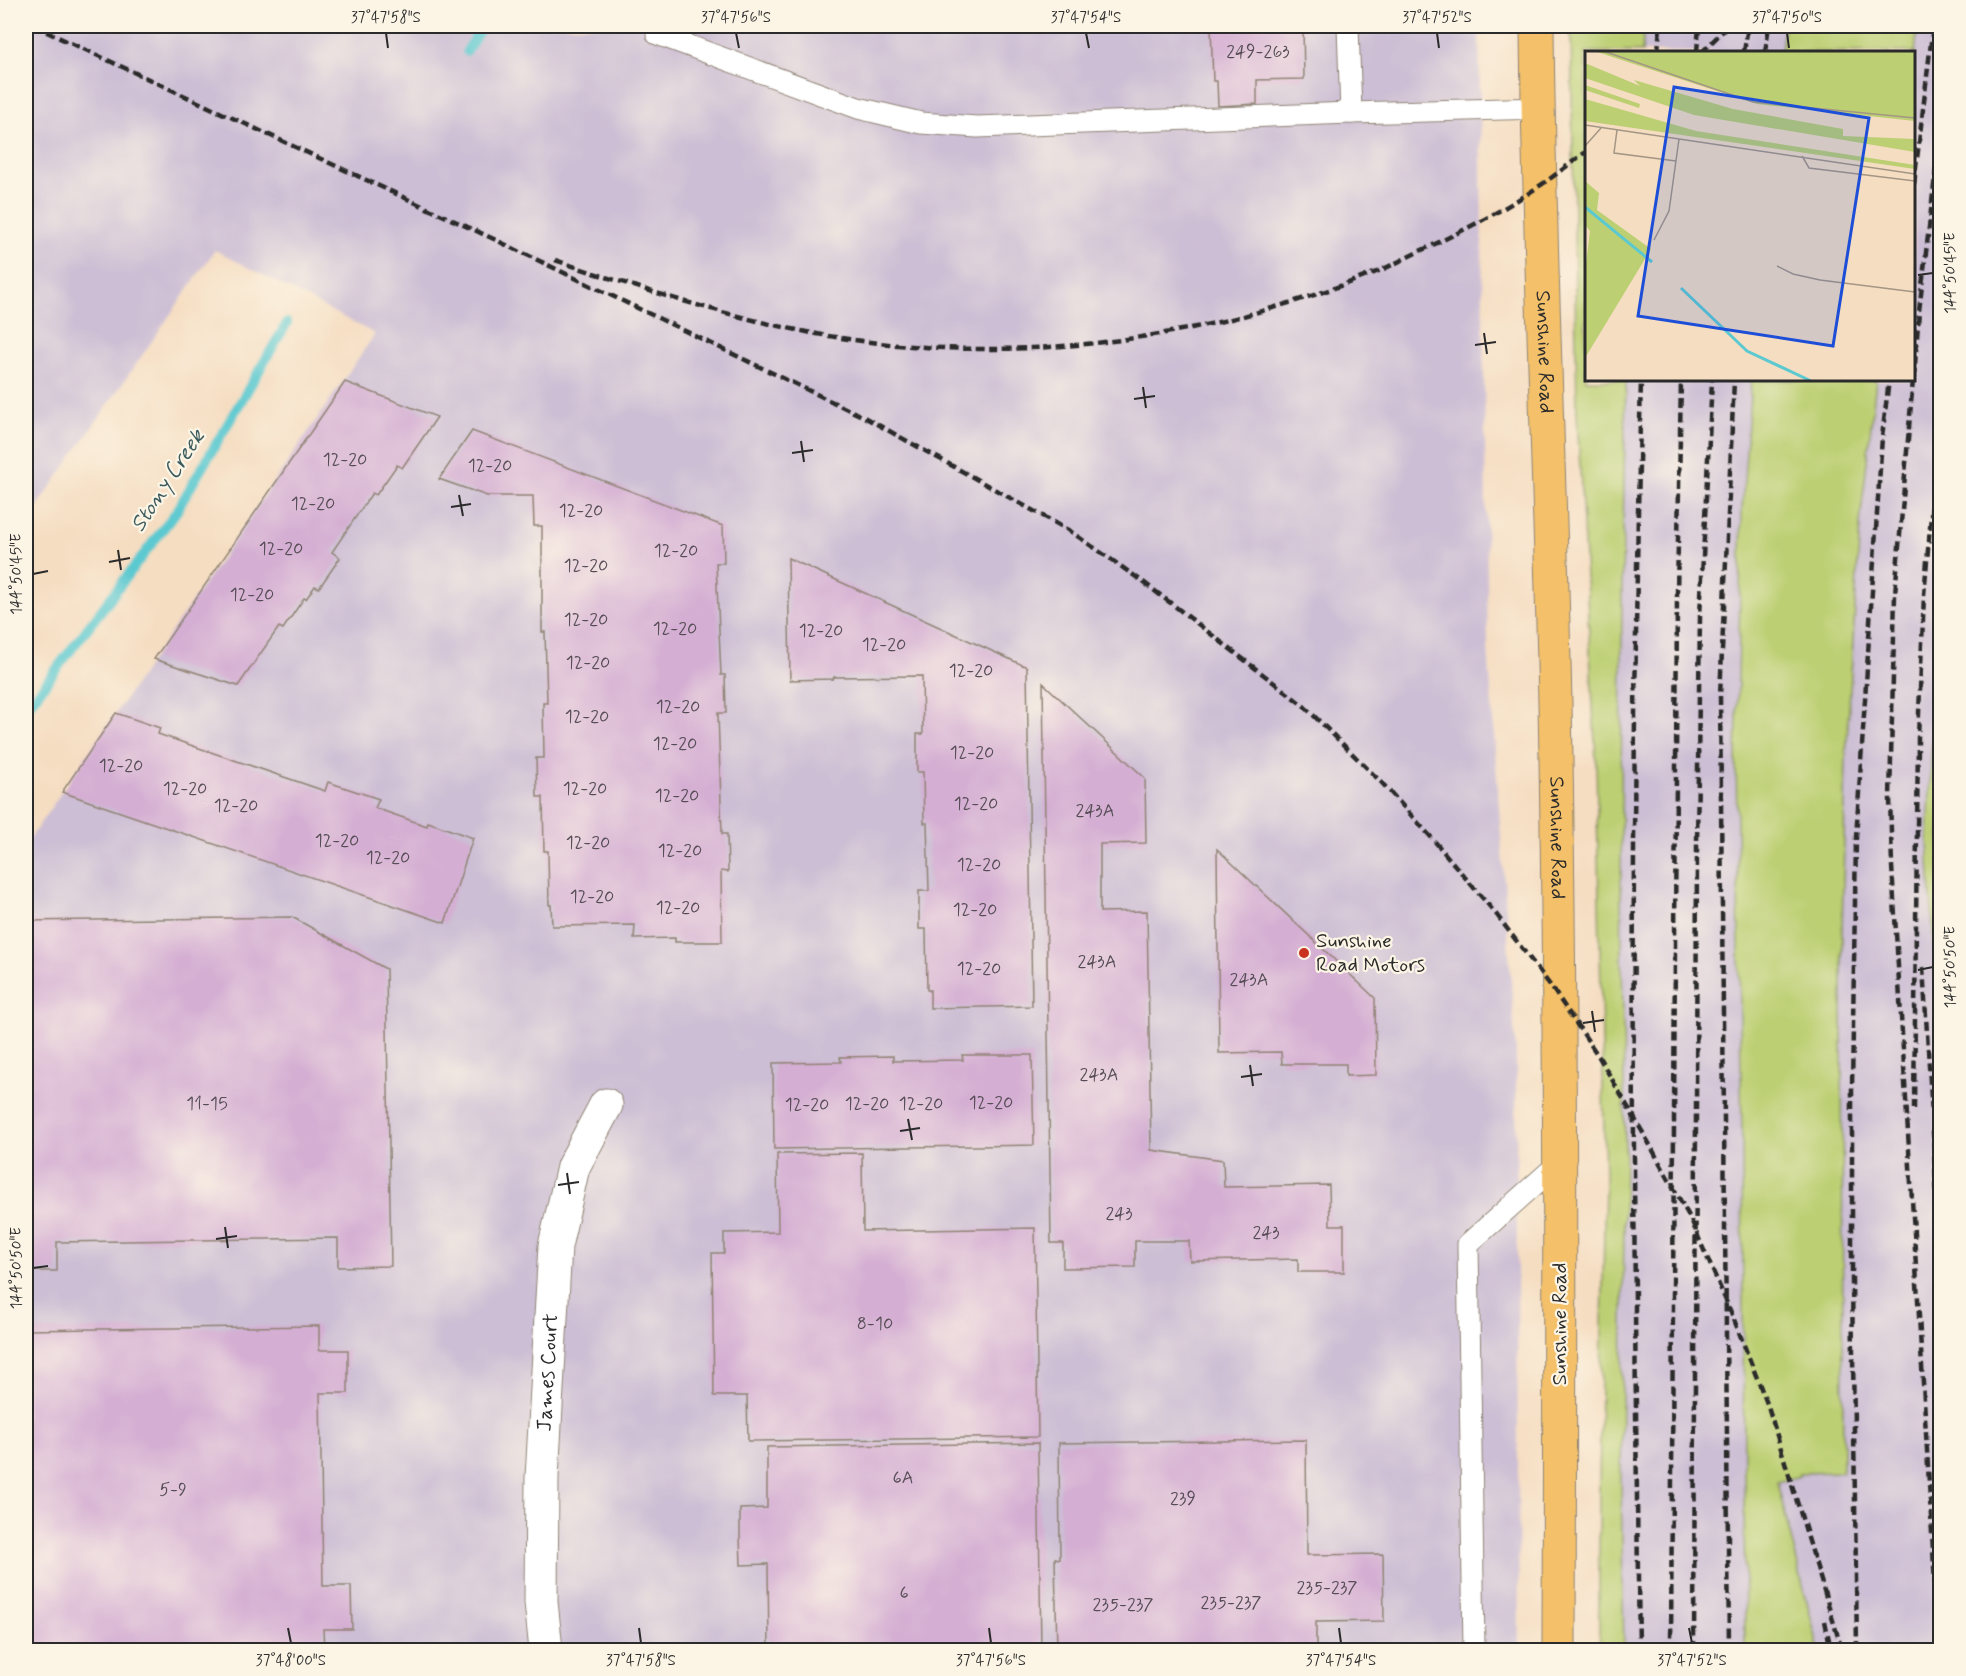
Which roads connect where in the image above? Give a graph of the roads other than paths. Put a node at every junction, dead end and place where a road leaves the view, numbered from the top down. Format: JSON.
{"nodes":[{"id":1,"x":1348,"y":26,"type":"edge"},
{"id":2,"x":1538,"y":26,"type":"edge"},
{"id":3,"x":657,"y":34,"type":"dead end"},
{"id":4,"x":1538,"y":108,"type":"junction"},
{"id":5,"x":1351,"y":113,"type":"junction"},
{"id":6,"x":606,"y":1105,"type":"dead end"},
{"id":7,"x":1560,"y":1162,"type":"junction"},
{"id":8,"x":546,"y":1650,"type":"edge"},
{"id":9,"x":1474,"y":1650,"type":"edge"},
{"id":10,"x":1559,"y":1650,"type":"edge"}],
"edges":[{"from":1,"to":5,"type":"lane"},
{"from":2,"to":4,"type":"main road","name":"Sunshine Road"},
{"from":3,"to":5,"type":"lane"},
{"from":4,"to":5,"type":"lane"},
{"from":4,"to":7,"type":"main road","name":"Sunshine Road"},
{"from":6,"to":8,"type":"street","name":"James Court"},
{"from":7,"to":9,"type":"lane"},
{"from":7,"to":10,"type":"main road","name":"Sunshine Road"}]}
